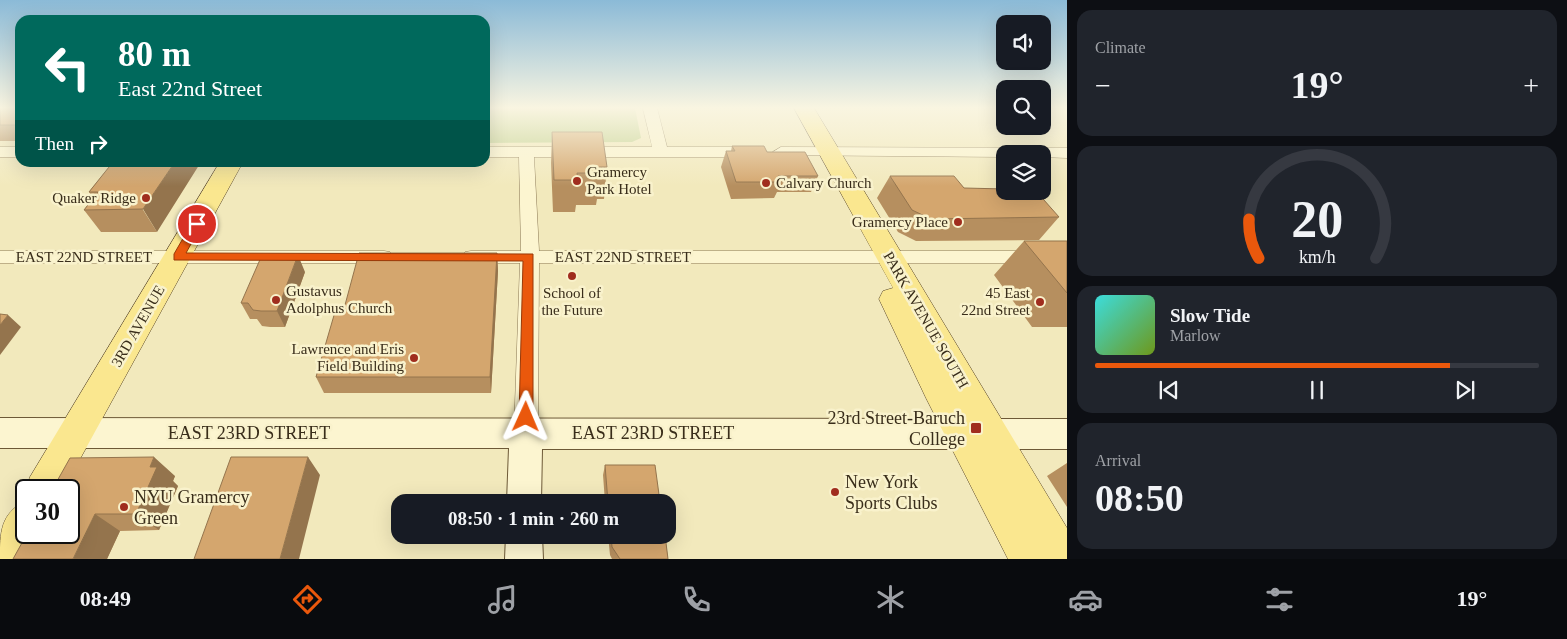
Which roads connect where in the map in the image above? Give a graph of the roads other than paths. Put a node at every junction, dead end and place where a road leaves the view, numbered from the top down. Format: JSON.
{"nodes":[{"id":1,"x":657,"y":134,"type":"edge"},
{"id":2,"x":809,"y":134,"type":"edge"},
{"id":3,"x":815,"y":134,"type":"edge"},
{"id":4,"x":0,"y":152,"type":"edge"},
{"id":5,"x":15,"y":152,"type":"edge"},
{"id":6,"x":490,"y":152,"type":"edge"},
{"id":7,"x":526,"y":152,"type":"junction"},
{"id":8,"x":661,"y":152,"type":"junction"},
{"id":9,"x":822,"y":152,"type":"junction"},
{"id":10,"x":1067,"y":152,"type":"edge"},
{"id":11,"x":229,"y":167,"type":"edge"},
{"id":12,"x":0,"y":257,"type":"edge"},
{"id":13,"x":178,"y":257,"type":"junction"},
{"id":14,"x":398,"y":257,"type":"edge"},
{"id":15,"x":457,"y":257,"type":"edge"},
{"id":16,"x":529,"y":257,"type":"junction"},
{"id":17,"x":880,"y":257,"type":"junction"},
{"id":18,"x":1067,"y":257,"type":"edge"},
{"id":19,"x":0,"y":433,"type":"edge"},
{"id":20,"x":76,"y":433,"type":"junction"},
{"id":21,"x":526,"y":433,"type":"junction"},
{"id":22,"x":976,"y":434,"type":"junction"},
{"id":23,"x":1067,"y":434,"type":"edge"},
{"id":24,"x":50,"y":479,"type":"edge"},
{"id":25,"x":524,"y":494,"type":"edge"},
{"id":26,"x":15,"y":540,"type":"edge"},
{"id":27,"x":524,"y":544,"type":"edge"},
{"id":28,"x":4,"y":559,"type":"edge"},
{"id":29,"x":524,"y":559,"type":"edge"},
{"id":30,"x":1029,"y":559,"type":"edge"},
{"id":31,"x":1064,"y":559,"type":"edge"}],
"edges":[{"from":1,"to":8,"type":"street"},
{"from":2,"to":9,"type":"main road","name":"PARK AVENUE SOUTH"},
{"from":3,"to":9,"type":"main road","name":"PARK AVENUE SOUTH"},
{"from":4,"to":5,"type":"street"},
{"from":6,"to":7,"type":"street"},
{"from":7,"to":8,"type":"street"},
{"from":7,"to":16,"type":"street"},
{"from":8,"to":9,"type":"street"},
{"from":9,"to":10,"type":"street"},
{"from":9,"to":17,"type":"main road","name":"PARK AVENUE SOUTH"},
{"from":11,"to":13,"type":"main road","name":"3RD AVENUE"},
{"from":12,"to":13,"type":"street","name":"EAST 22ND STREET"},
{"from":13,"to":14,"type":"street","name":"EAST 22ND STREET"},
{"from":13,"to":20,"type":"main road","name":"3RD AVENUE"},
{"from":15,"to":16,"type":"street","name":"EAST 22ND STREET"},
{"from":16,"to":17,"type":"street","name":"EAST 22ND STREET"},
{"from":16,"to":21,"type":"street"},
{"from":17,"to":18,"type":"street","name":"EAST 22ND STREET"},
{"from":17,"to":22,"type":"main road","name":"PARK AVENUE SOUTH"},
{"from":19,"to":20,"type":"main road","name":"EAST 23RD STREET"},
{"from":20,"to":21,"type":"main road","name":"EAST 23RD STREET"},
{"from":20,"to":24,"type":"main road","name":"3RD AVENUE"},
{"from":21,"to":22,"type":"main road","name":"EAST 23RD STREET"},
{"from":21,"to":25,"type":"main road"},
{"from":22,"to":23,"type":"main road","name":"EAST 23RD STREET"},
{"from":22,"to":30,"type":"main road","name":"PARK AVENUE SOUTH"},
{"from":22,"to":31,"type":"main road","name":"PARK AVENUE SOUTH"},
{"from":26,"to":28,"type":"main road"},
{"from":27,"to":29,"type":"main road"}]}
